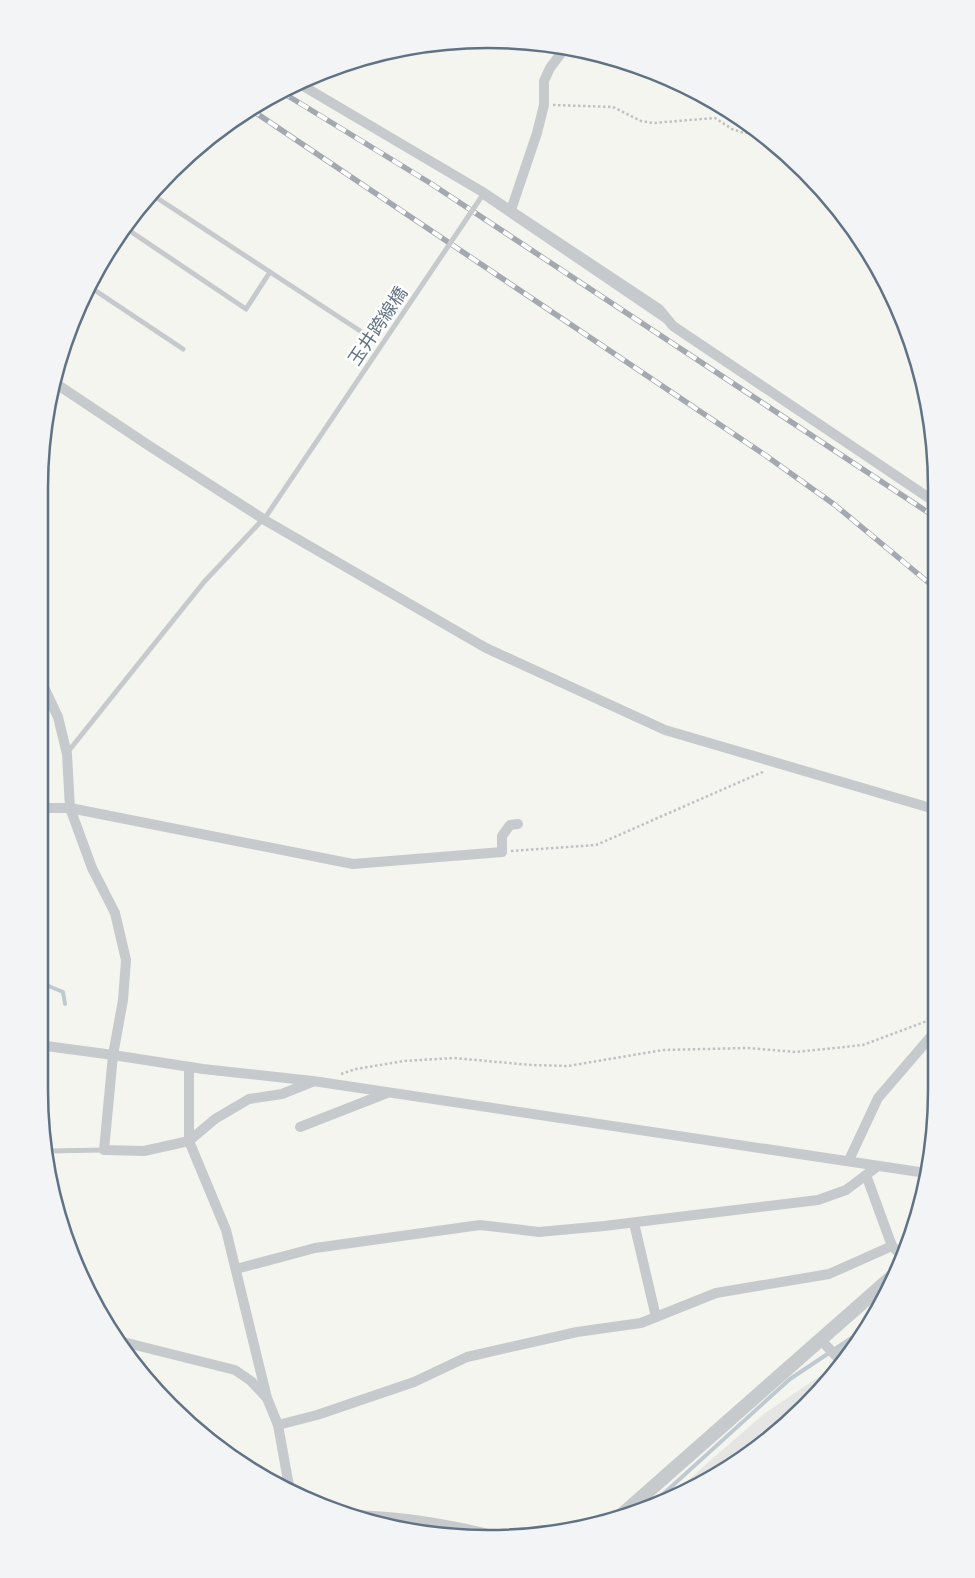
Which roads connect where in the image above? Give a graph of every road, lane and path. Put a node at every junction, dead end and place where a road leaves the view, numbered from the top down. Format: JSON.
{"nodes":[{"id":1,"x":561,"y":54,"type":"edge"},
{"id":2,"x":305,"y":87,"type":"edge"},
{"id":3,"x":544,"y":105,"type":"junction"},
{"id":4,"x":746,"y":132,"type":"edge"},
{"id":5,"x":157,"y":198,"type":"edge"},
{"id":6,"x":511,"y":210,"type":"junction"},
{"id":7,"x":130,"y":231,"type":"edge"},
{"id":8,"x":270,"y":272,"type":"junction"},
{"id":9,"x":94,"y":290,"type":"edge"},
{"id":10,"x":673,"y":326,"type":"junction"},
{"id":11,"x":374,"y":340,"type":"dead end"},
{"id":12,"x":183,"y":349,"type":"dead end"},
{"id":13,"x":59,"y":386,"type":"edge"},
{"id":14,"x":928,"y":497,"type":"edge"},
{"id":15,"x":47,"y":694,"type":"edge"},
{"id":16,"x":67,"y":754,"type":"junction"},
{"id":17,"x":782,"y":764,"type":"junction"},
{"id":18,"x":928,"y":807,"type":"edge"},
{"id":19,"x":47,"y":808,"type":"edge"},
{"id":20,"x":70,"y":808,"type":"junction"},
{"id":21,"x":518,"y":824,"type":"dead end"},
{"id":22,"x":502,"y":852,"type":"junction"},
{"id":23,"x":928,"y":1022,"type":"edge"},
{"id":24,"x":928,"y":1040,"type":"edge"},
{"id":25,"x":47,"y":1046,"type":"edge"},
{"id":26,"x":113,"y":1054,"type":"junction"},
{"id":27,"x":189,"y":1067,"type":"junction"},
{"id":28,"x":339,"y":1074,"type":"dead end"},
{"id":29,"x":313,"y":1081,"type":"junction"},
{"id":30,"x":388,"y":1092,"type":"junction"},
{"id":31,"x":300,"y":1127,"type":"dead end"},
{"id":32,"x":189,"y":1142,"type":"junction"},
{"id":33,"x":104,"y":1150,"type":"junction"},
{"id":34,"x":52,"y":1151,"type":"edge"},
{"id":35,"x":848,"y":1160,"type":"junction"},
{"id":36,"x":878,"y":1166,"type":"junction"},
{"id":37,"x":920,"y":1172,"type":"edge"},
{"id":38,"x":866,"y":1175,"type":"junction"},
{"id":39,"x":634,"y":1223,"type":"junction"},
{"id":40,"x":892,"y":1246,"type":"junction"},
{"id":41,"x":897,"y":1251,"type":"edge"},
{"id":42,"x":236,"y":1269,"type":"junction"},
{"id":43,"x":881,"y":1288,"type":"edge"},
{"id":44,"x":656,"y":1317,"type":"junction"},
{"id":45,"x":823,"y":1342,"type":"junction"},
{"id":46,"x":128,"y":1343,"type":"edge"},
{"id":47,"x":840,"y":1353,"type":"edge"},
{"id":48,"x":267,"y":1398,"type":"junction"},
{"id":49,"x":278,"y":1425,"type":"junction"},
{"id":50,"x":288,"y":1483,"type":"edge"},
{"id":51,"x":632,"y":1506,"type":"edge"},
{"id":52,"x":395,"y":1521,"type":"edge"},
{"id":53,"x":450,"y":1529,"type":"edge"}],
"edges":[{"from":1,"to":3,"type":"street"},
{"from":2,"to":6,"type":"street"},
{"from":3,"to":4,"type":"path"},
{"from":3,"to":6,"type":"street"},
{"from":5,"to":8,"type":"lane"},
{"from":6,"to":10,"type":"street"},
{"from":7,"to":8,"type":"lane"},
{"from":8,"to":11,"type":"lane"},
{"from":9,"to":12,"type":"lane"},
{"from":10,"to":14,"type":"street"},
{"from":10,"to":16,"type":"lane","name":"玉井跨線橋","bridge":true},
{"from":13,"to":17,"type":"street"},
{"from":15,"to":16,"type":"street"},
{"from":16,"to":20,"type":"street"},
{"from":17,"to":18,"type":"street"},
{"from":17,"to":22,"type":"path"},
{"from":19,"to":20,"type":"street"},
{"from":20,"to":22,"type":"street"},
{"from":20,"to":26,"type":"street"},
{"from":21,"to":22,"type":"street"},
{"from":23,"to":28,"type":"path"},
{"from":24,"to":35,"type":"street"},
{"from":25,"to":26,"type":"street"},
{"from":26,"to":27,"type":"street"},
{"from":26,"to":33,"type":"street"},
{"from":27,"to":29,"type":"street"},
{"from":27,"to":32,"type":"street"},
{"from":29,"to":30,"type":"street"},
{"from":29,"to":32,"type":"street"},
{"from":30,"to":31,"type":"street"},
{"from":30,"to":35,"type":"street"},
{"from":32,"to":33,"type":"street"},
{"from":32,"to":42,"type":"street"},
{"from":33,"to":34,"type":"lane"},
{"from":35,"to":36,"type":"street"},
{"from":36,"to":37,"type":"street"},
{"from":36,"to":38,"type":"street"},
{"from":38,"to":39,"type":"street"},
{"from":38,"to":40,"type":"street"},
{"from":39,"to":42,"type":"street"},
{"from":39,"to":44,"type":"street"},
{"from":40,"to":41,"type":"street"},
{"from":40,"to":44,"type":"street"},
{"from":42,"to":48,"type":"street"},
{"from":43,"to":45,"type":"street"},
{"from":44,"to":49,"type":"street"},
{"from":45,"to":47,"type":"street"},
{"from":45,"to":51,"type":"street"},
{"from":46,"to":48,"type":"street"},
{"from":48,"to":49,"type":"street"},
{"from":49,"to":50,"type":"street"},
{"from":52,"to":53,"type":"street"}]}
